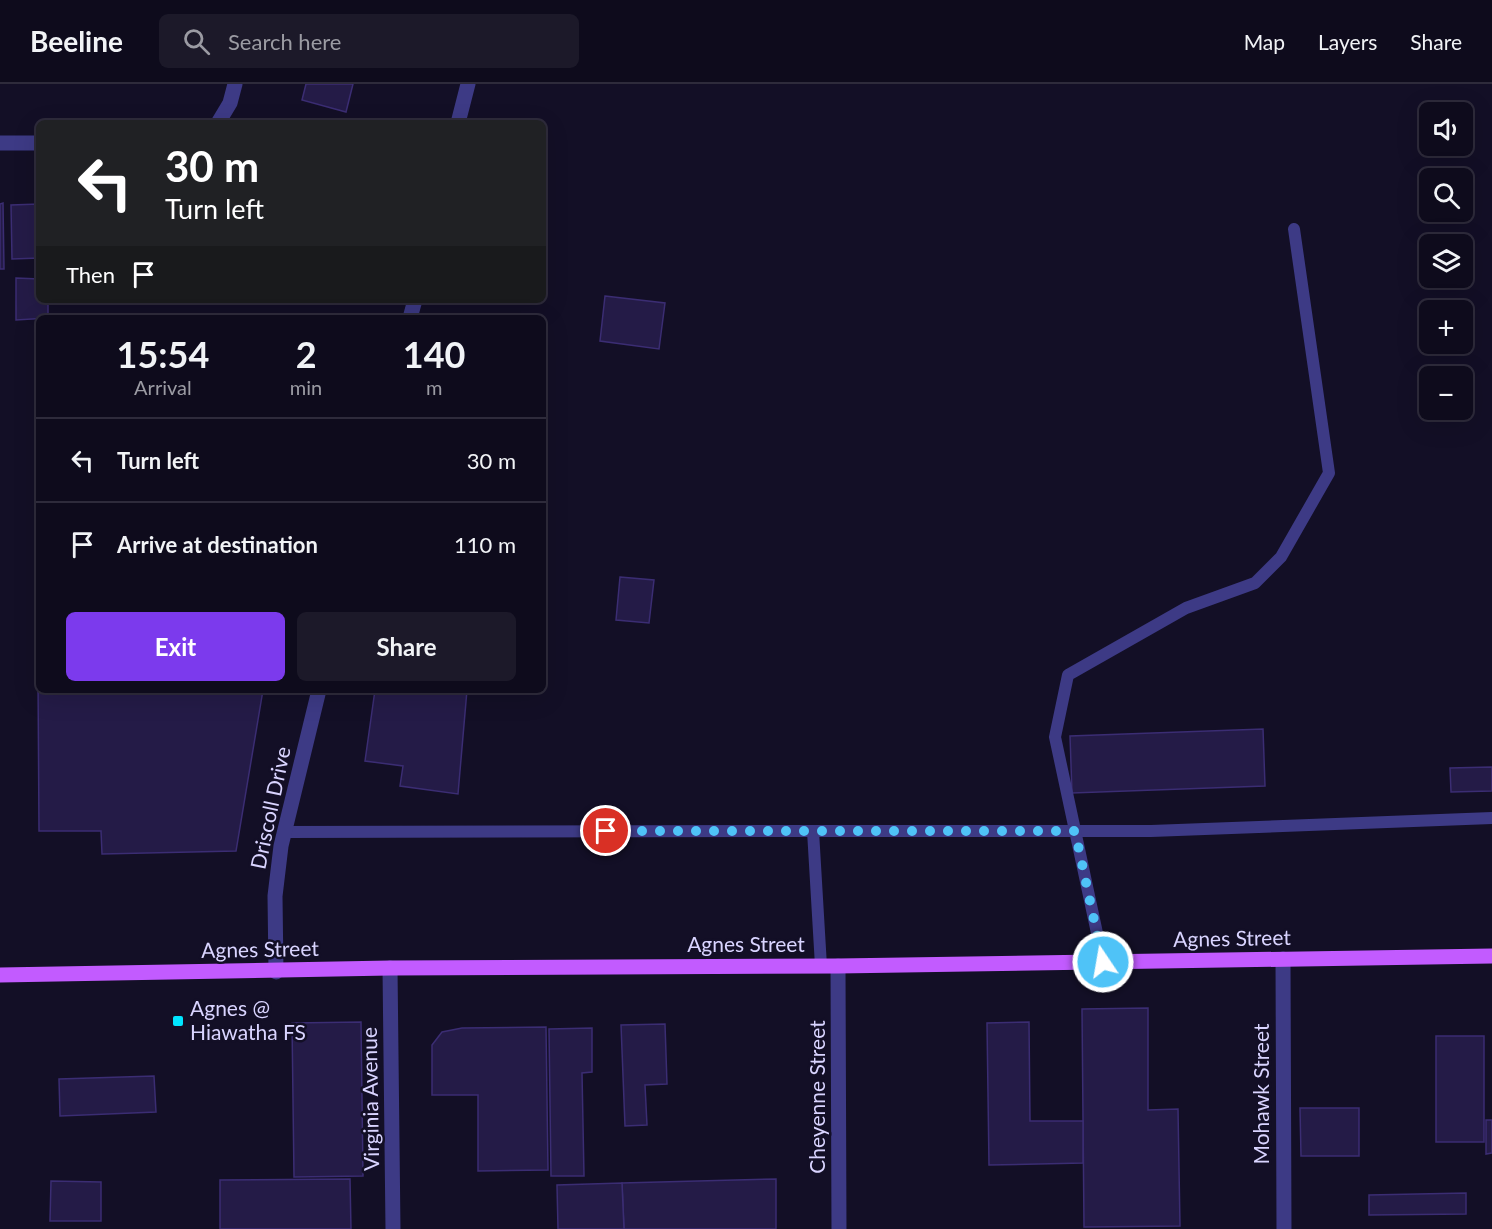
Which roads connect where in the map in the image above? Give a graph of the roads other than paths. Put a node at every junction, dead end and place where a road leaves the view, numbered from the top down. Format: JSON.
{"nodes":[{"id":1,"x":235,"y":84,"type":"edge"},
{"id":2,"x":468,"y":84,"type":"edge"},
{"id":3,"x":220,"y":120,"type":"edge"},
{"id":4,"x":459,"y":120,"type":"edge"},
{"id":5,"x":0,"y":143,"type":"edge"},
{"id":6,"x":36,"y":143,"type":"edge"},
{"id":7,"x":1294,"y":230,"type":"dead end"},
{"id":8,"x":318,"y":693,"type":"edge"},
{"id":9,"x":1492,"y":818,"type":"edge"},
{"id":10,"x":813,"y":831,"type":"junction"},
{"id":11,"x":1075,"y":831,"type":"junction"},
{"id":12,"x":284,"y":832,"type":"junction"},
{"id":13,"x":1492,"y":956,"type":"edge"},
{"id":14,"x":1283,"y":959,"type":"junction"},
{"id":15,"x":1103,"y":962,"type":"junction"},
{"id":16,"x":821,"y":966,"type":"junction"},
{"id":17,"x":838,"y":966,"type":"junction"},
{"id":18,"x":390,"y":968,"type":"junction"},
{"id":19,"x":276,"y":972,"type":"junction"},
{"id":20,"x":0,"y":975,"type":"edge"},
{"id":21,"x":393,"y":1229,"type":"edge"},
{"id":22,"x":839,"y":1229,"type":"edge"},
{"id":23,"x":1284,"y":1229,"type":"edge"}],
"edges":[{"from":1,"to":3,"type":"street"},
{"from":2,"to":4,"type":"street"},
{"from":5,"to":6,"type":"street"},
{"from":7,"to":11,"type":"lane"},
{"from":8,"to":12,"type":"street","name":"Driscoll Drive"},
{"from":9,"to":11,"type":"lane"},
{"from":10,"to":11,"type":"lane"},
{"from":10,"to":12,"type":"lane"},
{"from":10,"to":16,"type":"lane"},
{"from":11,"to":15,"type":"lane"},
{"from":12,"to":19,"type":"street","name":"Driscoll Drive"},
{"from":13,"to":14,"type":"main road","name":"Agnes Street"},
{"from":14,"to":15,"type":"main road","name":"Agnes Street"},
{"from":14,"to":23,"type":"street","name":"Mohawk Street"},
{"from":15,"to":17,"type":"main road","name":"Agnes Street"},
{"from":16,"to":17,"type":"main road","name":"Agnes Street"},
{"from":16,"to":18,"type":"main road","name":"Agnes Street"},
{"from":17,"to":22,"type":"street","name":"Cheyenne Street"},
{"from":18,"to":19,"type":"main road","name":"Agnes Street"},
{"from":18,"to":21,"type":"street","name":"Virginia Avenue"},
{"from":19,"to":20,"type":"main road","name":"Agnes Street"}]}
